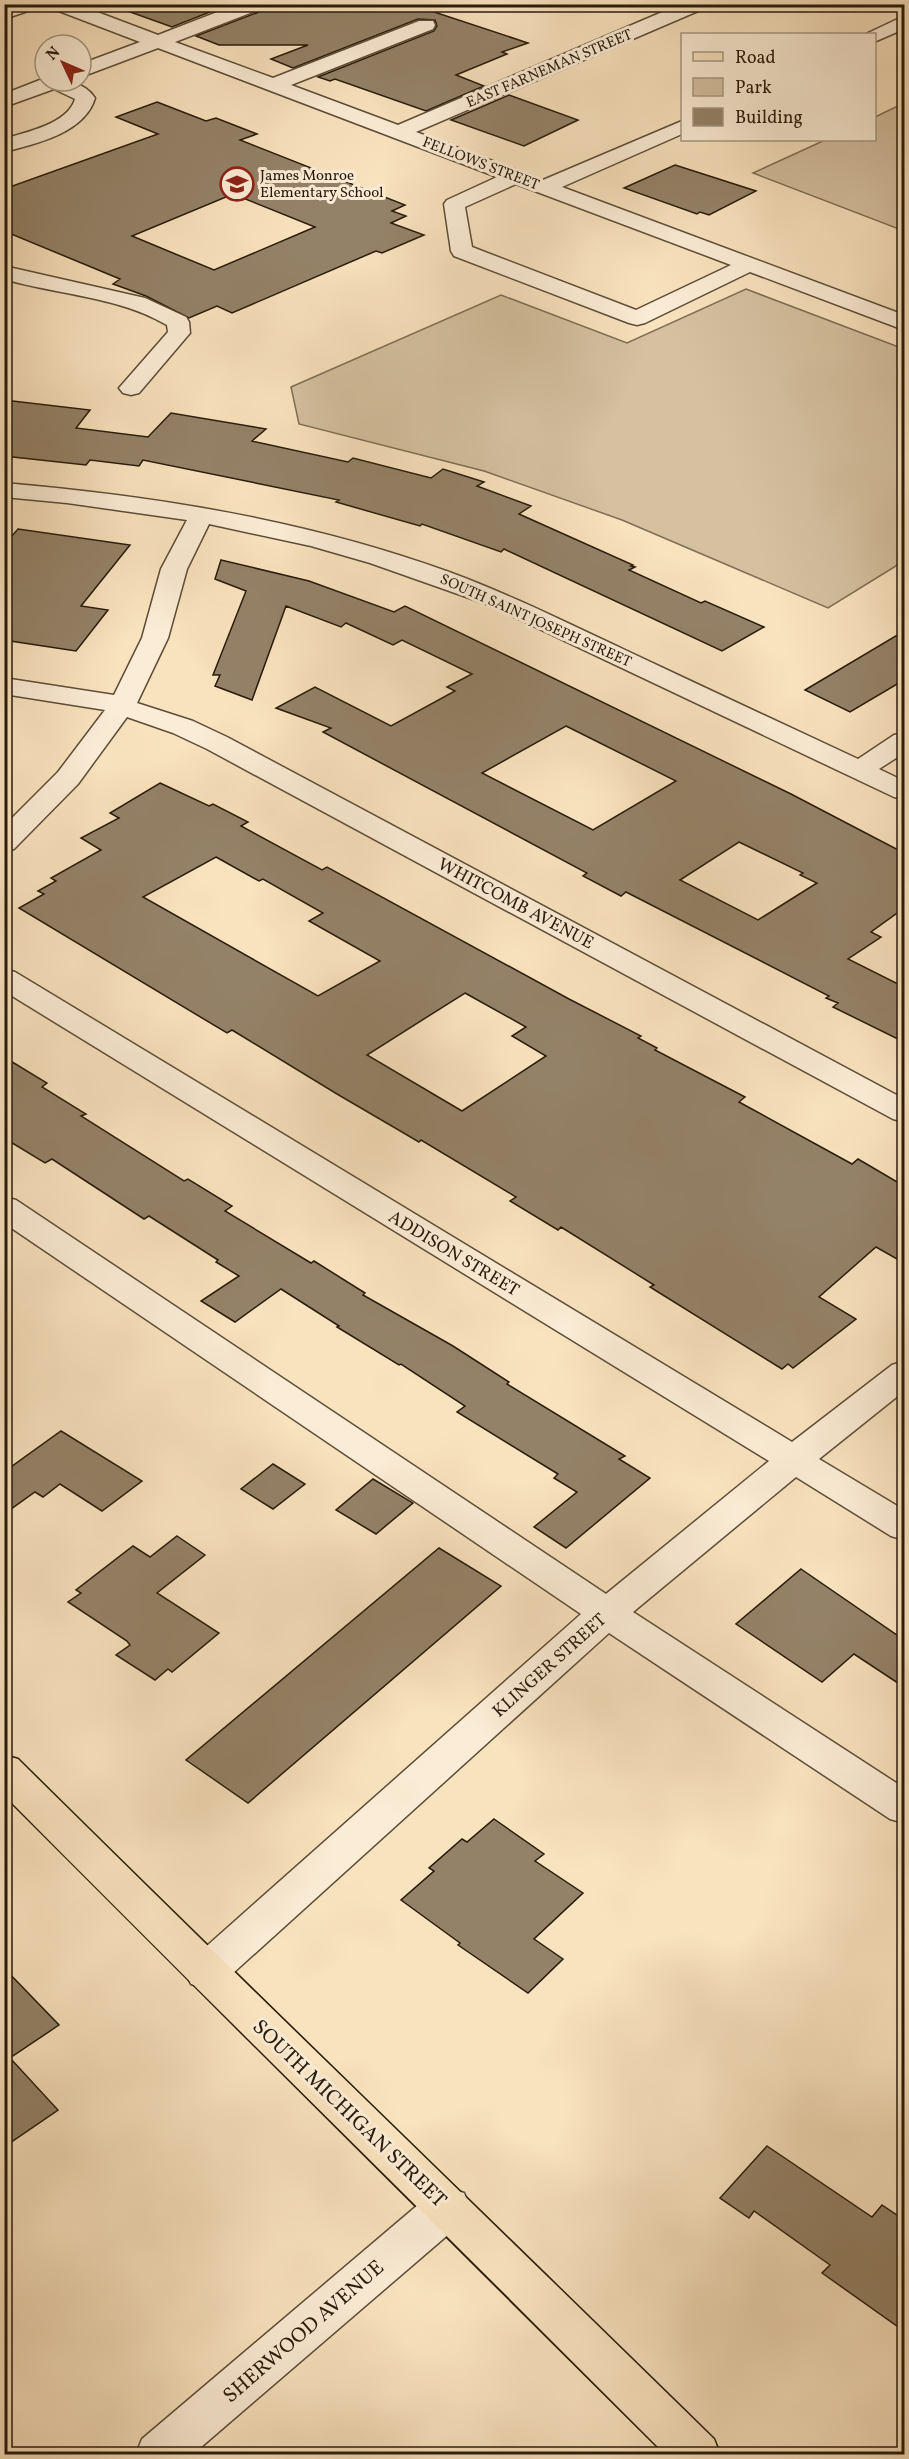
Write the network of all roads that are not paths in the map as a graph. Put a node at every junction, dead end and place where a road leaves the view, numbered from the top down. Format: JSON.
{"nodes":[{"id":1,"x":30,"y":4,"type":"edge"},
{"id":2,"x":58,"y":4,"type":"edge"},
{"id":3,"x":256,"y":4,"type":"edge"},
{"id":4,"x":698,"y":4,"type":"edge"},
{"id":5,"x":4,"y":14,"type":"edge"},
{"id":6,"x":904,"y":22,"type":"edge"},
{"id":7,"x":426,"y":26,"type":"dead end"},
{"id":8,"x":876,"y":35,"type":"edge"},
{"id":9,"x":157,"y":42,"type":"junction"},
{"id":10,"x":93,"y":66,"type":"edge"},
{"id":11,"x":274,"y":85,"type":"junction"},
{"id":12,"x":33,"y":90,"type":"edge"},
{"id":13,"x":78,"y":93,"type":"edge"},
{"id":14,"x":4,"y":101,"type":"edge"},
{"id":15,"x":681,"y":127,"type":"edge"},
{"id":16,"x":399,"y":132,"type":"junction"},
{"id":17,"x":4,"y":146,"type":"edge"},
{"id":18,"x":516,"y":176,"type":"junction"},
{"id":19,"x":544,"y":187,"type":"junction"},
{"id":20,"x":750,"y":264,"type":"junction"},
{"id":21,"x":4,"y":272,"type":"edge"},
{"id":22,"x":38,"y":281,"type":"junction"},
{"id":23,"x":4,"y":296,"type":"edge"},
{"id":24,"x":904,"y":323,"type":"edge"},
{"id":25,"x":131,"y":388,"type":"dead end"},
{"id":26,"x":4,"y":490,"type":"edge"},
{"id":27,"x":201,"y":516,"type":"junction"},
{"id":28,"x":4,"y":686,"type":"edge"},
{"id":29,"x":122,"y":706,"type":"junction"},
{"id":30,"x":904,"y":741,"type":"edge"},
{"id":31,"x":859,"y":770,"type":"junction"},
{"id":32,"x":904,"y":791,"type":"edge"},
{"id":33,"x":4,"y":843,"type":"edge"},
{"id":34,"x":4,"y":978,"type":"edge"},
{"id":35,"x":904,"y":1112,"type":"edge"},
{"id":36,"x":4,"y":1207,"type":"edge"},
{"id":37,"x":904,"y":1373,"type":"edge"},
{"id":38,"x":794,"y":1460,"type":"junction"},
{"id":39,"x":904,"y":1527,"type":"edge"},
{"id":40,"x":608,"y":1613,"type":"junction"},
{"id":41,"x":4,"y":1770,"type":"edge"},
{"id":42,"x":904,"y":1808,"type":"edge"},
{"id":43,"x":206,"y":1972,"type":"junction"},
{"id":44,"x":448,"y":2207,"type":"junction"},
{"id":45,"x":159,"y":2454,"type":"edge"},
{"id":46,"x":697,"y":2454,"type":"edge"}],
"edges":[{"from":1,"to":5,"type":"street"},
{"from":2,"to":9,"type":"street","name":"FELLOWS STREET"},
{"from":3,"to":9,"type":"street"},
{"from":4,"to":16,"type":"street","name":"EAST FARNEMAN STREET"},
{"from":6,"to":8,"type":"street"},
{"from":7,"to":11,"type":"street"},
{"from":9,"to":10,"type":"street"},
{"from":9,"to":11,"type":"street","name":"FELLOWS STREET"},
{"from":11,"to":16,"type":"street","name":"FELLOWS STREET"},
{"from":12,"to":14,"type":"street"},
{"from":13,"to":17,"type":"street"},
{"from":15,"to":19,"type":"street"},
{"from":16,"to":18,"type":"street","name":"FELLOWS STREET"},
{"from":18,"to":19,"type":"street","name":"FELLOWS STREET"},
{"from":18,"to":20,"type":"street"},
{"from":19,"to":20,"type":"street","name":"FELLOWS STREET"},
{"from":20,"to":24,"type":"street","name":"FELLOWS STREET"},
{"from":21,"to":22,"type":"street"},
{"from":22,"to":23,"type":"street"},
{"from":22,"to":25,"type":"street"},
{"from":26,"to":27,"type":"street","name":"SOUTH SAINT JOSEPH STREET"},
{"from":27,"to":29,"type":"street"},
{"from":27,"to":31,"type":"street","name":"SOUTH SAINT JOSEPH STREET"},
{"from":28,"to":29,"type":"street","name":"WHITCOMB AVENUE"},
{"from":29,"to":33,"type":"street"},
{"from":29,"to":35,"type":"street","name":"WHITCOMB AVENUE"},
{"from":30,"to":31,"type":"street"},
{"from":31,"to":32,"type":"street","name":"SOUTH SAINT JOSEPH STREET"},
{"from":34,"to":38,"type":"street","name":"ADDISON STREET"},
{"from":36,"to":40,"type":"street"},
{"from":37,"to":38,"type":"street","name":"KLINGER STREET"},
{"from":38,"to":39,"type":"street","name":"ADDISON STREET"},
{"from":38,"to":40,"type":"street","name":"KLINGER STREET"},
{"from":40,"to":42,"type":"street"},
{"from":40,"to":43,"type":"street","name":"KLINGER STREET"},
{"from":41,"to":43,"type":"main road","name":"SOUTH MICHIGAN STREET"},
{"from":43,"to":44,"type":"main road","name":"SOUTH MICHIGAN STREET"},
{"from":44,"to":45,"type":"street","name":"SHERWOOD AVENUE"},
{"from":44,"to":46,"type":"main road","name":"SOUTH MICHIGAN STREET"}]}
